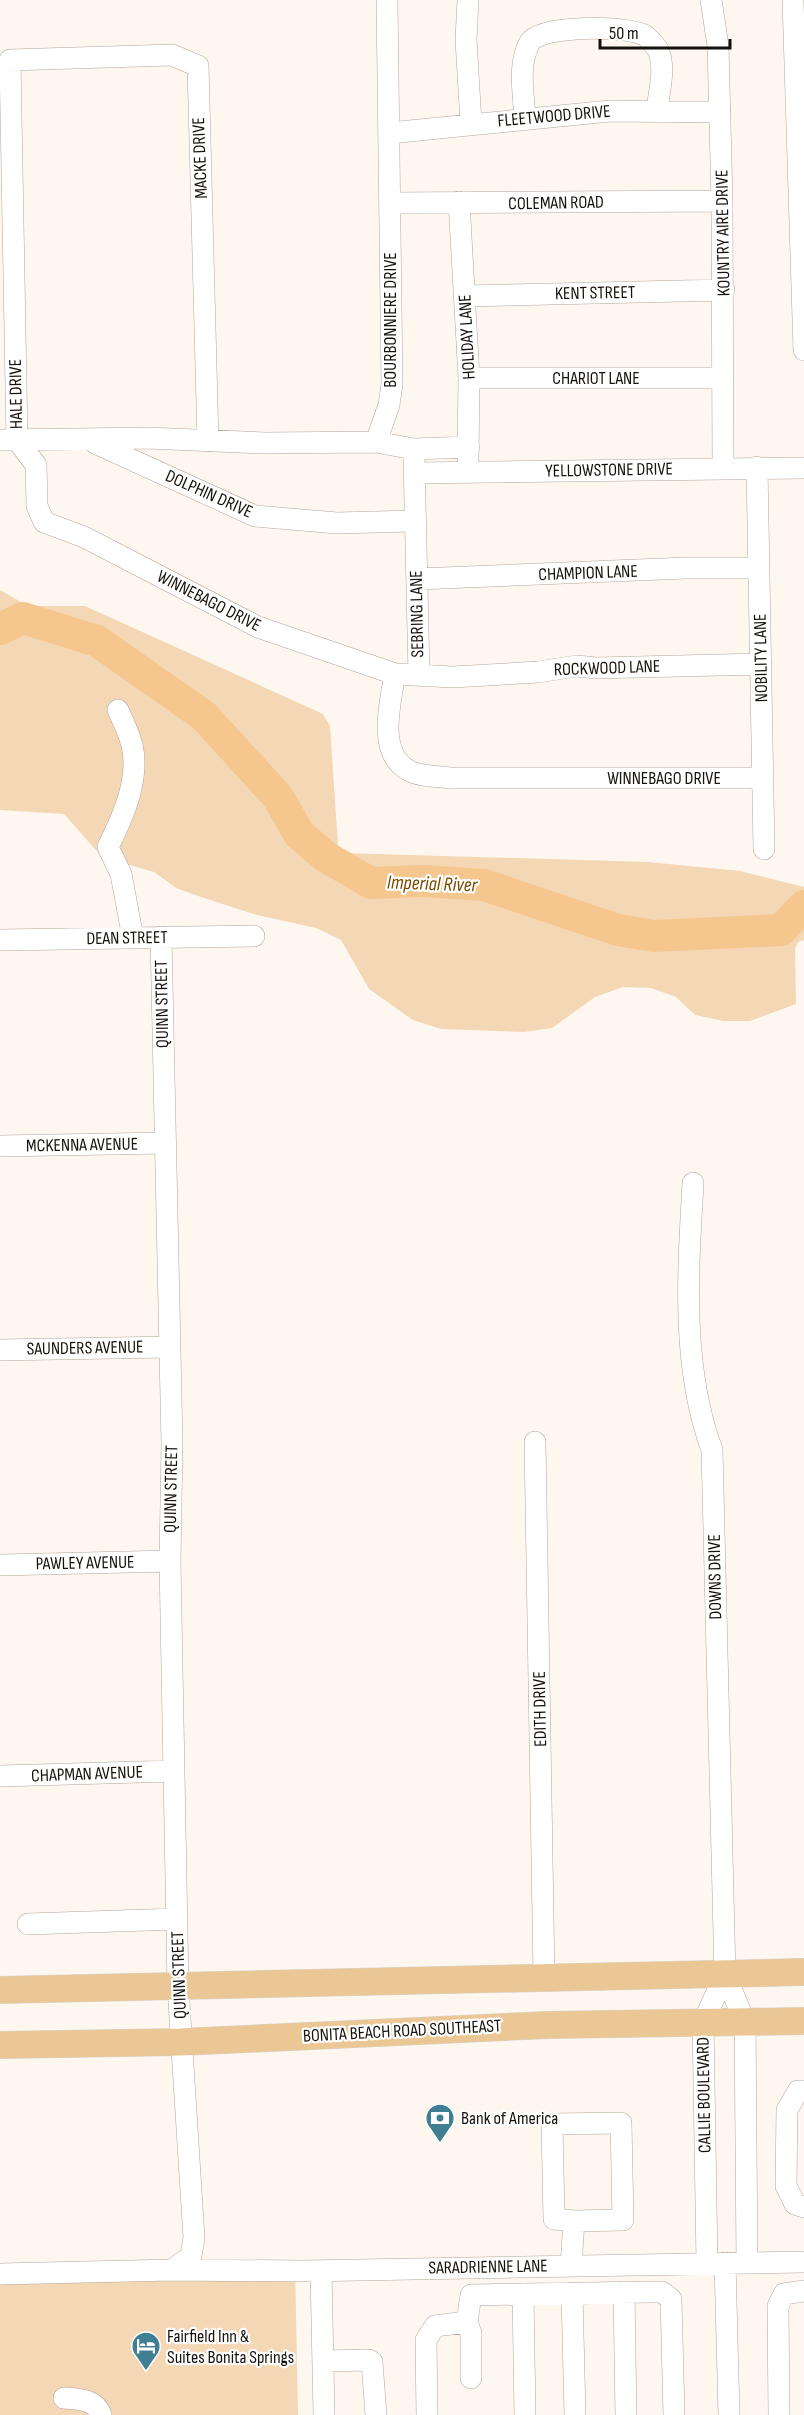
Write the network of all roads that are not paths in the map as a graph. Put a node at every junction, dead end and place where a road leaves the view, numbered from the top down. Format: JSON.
{"nodes":[{"id":1,"x":387,"y":0,"type":"edge"},
{"id":2,"x":468,"y":0,"type":"edge"},
{"id":3,"x":711,"y":0,"type":"edge"},
{"id":4,"x":793,"y":0,"type":"edge"},
{"id":5,"x":10,"y":60,"type":"joint"},
{"id":6,"x":657,"y":110,"type":"junction"},
{"id":7,"x":720,"y":112,"type":"junction"},
{"id":8,"x":525,"y":119,"type":"junction"},
{"id":9,"x":471,"y":123,"type":"junction"},
{"id":10,"x":389,"y":133,"type":"junction"},
{"id":11,"x":800,"y":140,"type":"edge"},
{"id":12,"x":722,"y":201,"type":"junction"},
{"id":13,"x":459,"y":202,"type":"junction"},
{"id":14,"x":390,"y":203,"type":"junction"},
{"id":15,"x":724,"y":290,"type":"junction"},
{"id":16,"x":465,"y":296,"type":"junction"},
{"id":17,"x":803,"y":312,"type":"edge"},
{"id":18,"x":804,"y":350,"type":"edge"},
{"id":19,"x":469,"y":378,"type":"junction"},
{"id":20,"x":723,"y":378,"type":"junction"},
{"id":21,"x":84,"y":439,"type":"junction"},
{"id":22,"x":8,"y":440,"type":"edge"},
{"id":23,"x":208,"y":441,"type":"junction"},
{"id":24,"x":376,"y":442,"type":"junction"},
{"id":25,"x":469,"y":447,"type":"junction"},
{"id":26,"x":414,"y":449,"type":"junction"},
{"id":27,"x":723,"y":467,"type":"junction"},
{"id":28,"x":757,"y":467,"type":"junction"},
{"id":29,"x":804,"y":468,"type":"edge"},
{"id":30,"x":467,"y":472,"type":"junction"},
{"id":31,"x":415,"y":473,"type":"junction"},
{"id":32,"x":414,"y":521,"type":"junction"},
{"id":33,"x":759,"y":568,"type":"junction"},
{"id":34,"x":417,"y":579,"type":"junction"},
{"id":35,"x":760,"y":664,"type":"junction"},
{"id":36,"x":394,"y":674,"type":"junction"},
{"id":37,"x":419,"y":674,"type":"junction"},
{"id":38,"x":118,"y":710,"type":"dead end"},
{"id":39,"x":420,"y":774,"type":"joint"},
{"id":40,"x":763,"y":778,"type":"junction"},
{"id":41,"x":764,"y":849,"type":"dead end"},
{"id":42,"x":254,"y":936,"type":"dead end"},
{"id":43,"x":161,"y":937,"type":"junction"},
{"id":44,"x":133,"y":938,"type":"junction"},
{"id":45,"x":0,"y":940,"type":"edge"},
{"id":46,"x":164,"y":1143,"type":"junction"},
{"id":47,"x":0,"y":1146,"type":"edge"},
{"id":48,"x":693,"y":1183,"type":"dead end"},
{"id":49,"x":170,"y":1347,"type":"junction"},
{"id":50,"x":0,"y":1350,"type":"edge"},
{"id":51,"x":535,"y":1442,"type":"dead end"},
{"id":52,"x":170,"y":1561,"type":"junction"},
{"id":53,"x":0,"y":1565,"type":"edge"},
{"id":54,"x":174,"y":1771,"type":"junction"},
{"id":55,"x":0,"y":1776,"type":"edge"},
{"id":56,"x":177,"y":1919,"type":"junction"},
{"id":57,"x":28,"y":1924,"type":"dead end"},
{"id":58,"x":804,"y":1972,"type":"edge"},
{"id":59,"x":725,"y":1974,"type":"junction"},
{"id":60,"x":544,"y":1977,"type":"junction"},
{"id":61,"x":178,"y":1986,"type":"junction"},
{"id":62,"x":0,"y":1990,"type":"edge"},
{"id":63,"x":804,"y":2021,"type":"edge"},
{"id":64,"x":703,"y":2023,"type":"junction"},
{"id":65,"x":745,"y":2023,"type":"junction"},
{"id":66,"x":182,"y":2042,"type":"junction"},
{"id":67,"x":0,"y":2045,"type":"edge"},
{"id":68,"x":804,"y":2091,"type":"edge"},
{"id":69,"x":804,"y":2207,"type":"edge"},
{"id":70,"x":574,"y":2221,"type":"junction"},
{"id":71,"x":747,"y":2262,"type":"junction"},
{"id":72,"x":804,"y":2262,"type":"edge"},
{"id":73,"x":716,"y":2263,"type":"junction"},
{"id":74,"x":571,"y":2265,"type":"junction"},
{"id":75,"x":177,"y":2266,"type":"junction"},
{"id":76,"x":471,"y":2268,"type":"junction"},
{"id":77,"x":321,"y":2271,"type":"junction"},
{"id":78,"x":0,"y":2274,"type":"edge"},
{"id":79,"x":804,"y":2291,"type":"edge"},
{"id":80,"x":624,"y":2292,"type":"junction"},
{"id":81,"x":572,"y":2293,"type":"junction"},
{"id":82,"x":523,"y":2294,"type":"junction"},
{"id":83,"x":471,"y":2295,"type":"junction"},
{"id":84,"x":467,"y":2322,"type":"junction"},
{"id":85,"x":323,"y":2361,"type":"junction"},
{"id":86,"x":471,"y":2378,"type":"dead end"},
{"id":87,"x":64,"y":2398,"type":"dead end"},
{"id":88,"x":101,"y":2415,"type":"edge"},
{"id":89,"x":324,"y":2415,"type":"edge"},
{"id":90,"x":376,"y":2415,"type":"edge"},
{"id":91,"x":426,"y":2415,"type":"edge"},
{"id":92,"x":525,"y":2415,"type":"edge"},
{"id":93,"x":575,"y":2415,"type":"edge"},
{"id":94,"x":626,"y":2415,"type":"edge"},
{"id":95,"x":674,"y":2415,"type":"edge"},
{"id":96,"x":729,"y":2415,"type":"edge"},
{"id":97,"x":779,"y":2415,"type":"edge"}],
"edges":[{"from":1,"to":10,"type":"street","name":"BOURBONNIERE DRIVE"},
{"from":2,"to":9,"type":"street"},
{"from":3,"to":7,"type":"street","name":"KOUNTRY AIRE DRIVE"},
{"from":4,"to":11,"type":"street"},
{"from":5,"to":22,"type":"street","name":"HALE DRIVE"},
{"from":5,"to":23,"type":"street","name":"MACKE DRIVE"},
{"from":6,"to":7,"type":"street","name":"FLEETWOOD DRIVE"},
{"from":6,"to":8,"type":"street","name":"FLEETWOOD DRIVE"},
{"from":6,"to":8,"type":"street"},
{"from":7,"to":12,"type":"street","name":"KOUNTRY AIRE DRIVE"},
{"from":8,"to":9,"type":"street","name":"FLEETWOOD DRIVE"},
{"from":9,"to":10,"type":"street","name":"FLEETWOOD DRIVE"},
{"from":10,"to":14,"type":"street","name":"BOURBONNIERE DRIVE"},
{"from":11,"to":17,"type":"street"},
{"from":12,"to":13,"type":"street","name":"COLEMAN ROAD"},
{"from":12,"to":15,"type":"street","name":"KOUNTRY AIRE DRIVE"},
{"from":13,"to":14,"type":"street","name":"COLEMAN ROAD"},
{"from":13,"to":16,"type":"street","name":"HOLIDAY LANE"},
{"from":14,"to":24,"type":"street","name":"BOURBONNIERE DRIVE"},
{"from":15,"to":16,"type":"street","name":"KENT STREET"},
{"from":15,"to":20,"type":"street","name":"KOUNTRY AIRE DRIVE"},
{"from":16,"to":19,"type":"street","name":"HOLIDAY LANE"},
{"from":17,"to":18,"type":"street"},
{"from":19,"to":20,"type":"street","name":"CHARIOT LANE"},
{"from":19,"to":25,"type":"street","name":"HOLIDAY LANE"},
{"from":20,"to":27,"type":"street","name":"KOUNTRY AIRE DRIVE"},
{"from":21,"to":22,"type":"street"},
{"from":21,"to":23,"type":"street"},
{"from":21,"to":32,"type":"street","name":"DOLPHIN DRIVE"},
{"from":22,"to":36,"type":"street","name":"WINNEBAGO DRIVE"},
{"from":23,"to":24,"type":"street"},
{"from":24,"to":26,"type":"street"},
{"from":25,"to":26,"type":"street"},
{"from":25,"to":30,"type":"street","name":"HOLIDAY LANE"},
{"from":26,"to":31,"type":"street","name":"SEBRING LANE"},
{"from":27,"to":28,"type":"street","name":"YELLOWSTONE DRIVE"},
{"from":27,"to":30,"type":"street","name":"YELLOWSTONE DRIVE"},
{"from":28,"to":29,"type":"street","name":"YELLOWSTONE DRIVE"},
{"from":28,"to":33,"type":"street","name":"NOBILITY LANE"},
{"from":30,"to":31,"type":"street","name":"YELLOWSTONE DRIVE"},
{"from":31,"to":32,"type":"street","name":"SEBRING LANE"},
{"from":32,"to":34,"type":"street","name":"SEBRING LANE"},
{"from":33,"to":34,"type":"street","name":"CHAMPION LANE"},
{"from":33,"to":35,"type":"street","name":"NOBILITY LANE"},
{"from":34,"to":37,"type":"street","name":"SEBRING LANE"},
{"from":35,"to":37,"type":"street","name":"ROCKWOOD LANE"},
{"from":35,"to":40,"type":"street","name":"NOBILITY LANE"},
{"from":36,"to":37,"type":"street","name":"SEBRING LANE"},
{"from":36,"to":39,"type":"street","name":"SEBRING LANE"},
{"from":38,"to":44,"type":"street"},
{"from":39,"to":40,"type":"street","name":"WINNEBAGO DRIVE"},
{"from":40,"to":41,"type":"street","name":"NOBILITY LANE"},
{"from":42,"to":43,"type":"street","name":"DEAN STREET"},
{"from":43,"to":44,"type":"street","name":"DEAN STREET"},
{"from":43,"to":46,"type":"street","name":"QUINN STREET"},
{"from":44,"to":45,"type":"street","name":"DEAN STREET"},
{"from":46,"to":47,"type":"street","name":"MCKENNA AVENUE"},
{"from":46,"to":49,"type":"street","name":"QUINN STREET"},
{"from":48,"to":59,"type":"street","name":"DOWNS DRIVE"},
{"from":49,"to":50,"type":"street","name":"SAUNDERS AVENUE"},
{"from":49,"to":52,"type":"street","name":"QUINN STREET"},
{"from":51,"to":60,"type":"street","name":"EDITH DRIVE"},
{"from":52,"to":53,"type":"street","name":"PAWLEY AVENUE"},
{"from":52,"to":54,"type":"street","name":"QUINN STREET"},
{"from":54,"to":55,"type":"street","name":"CHAPMAN AVENUE"},
{"from":54,"to":56,"type":"street","name":"QUINN STREET"},
{"from":56,"to":57,"type":"street"},
{"from":56,"to":61,"type":"street","name":"QUINN STREET"},
{"from":58,"to":59,"type":"main road"},
{"from":59,"to":60,"type":"main road"},
{"from":59,"to":64,"type":"street","name":"CALLIE BOULEVARD"},
{"from":59,"to":65,"type":"street"},
{"from":60,"to":61,"type":"main road"},
{"from":61,"to":62,"type":"main road"},
{"from":61,"to":66,"type":"street","name":"QUINN STREET"},
{"from":63,"to":65,"type":"main road","name":"BONITA BEACH ROAD SOUTHEAST"},
{"from":64,"to":65,"type":"main road","name":"BONITA BEACH ROAD SOUTHEAST"},
{"from":64,"to":66,"type":"main road","name":"BONITA BEACH ROAD SOUTHEAST"},
{"from":64,"to":73,"type":"street","name":"CALLIE BOULEVARD"},
{"from":65,"to":71,"type":"street"},
{"from":66,"to":67,"type":"main road","name":"BONITA BEACH ROAD SOUTHEAST"},
{"from":66,"to":75,"type":"street","name":"QUINN STREET"},
{"from":68,"to":69,"type":"street"},
{"from":70,"to":70,"type":"street"},
{"from":70,"to":74,"type":"street"},
{"from":71,"to":72,"type":"street","name":"SARADRIENNE LANE"},
{"from":71,"to":73,"type":"street","name":"SARADRIENNE LANE"},
{"from":73,"to":74,"type":"street","name":"SARADRIENNE LANE"},
{"from":73,"to":96,"type":"street","name":"CALLIE BOULEVARD"},
{"from":74,"to":76,"type":"street","name":"SARADRIENNE LANE"},
{"from":75,"to":77,"type":"street","name":"SARADRIENNE LANE"},
{"from":75,"to":78,"type":"street","name":"SARADRIENNE LANE"},
{"from":76,"to":77,"type":"street","name":"SARADRIENNE LANE"},
{"from":76,"to":83,"type":"street"},
{"from":77,"to":85,"type":"street"},
{"from":79,"to":97,"type":"street"},
{"from":80,"to":81,"type":"street"},
{"from":80,"to":94,"type":"street"},
{"from":80,"to":95,"type":"street"},
{"from":81,"to":82,"type":"street"},
{"from":81,"to":93,"type":"street"},
{"from":82,"to":83,"type":"street"},
{"from":82,"to":92,"type":"street"},
{"from":83,"to":84,"type":"street"},
{"from":84,"to":86,"type":"street"},
{"from":84,"to":91,"type":"street"},
{"from":85,"to":89,"type":"street"},
{"from":85,"to":90,"type":"street"},
{"from":87,"to":88,"type":"street"}]}
